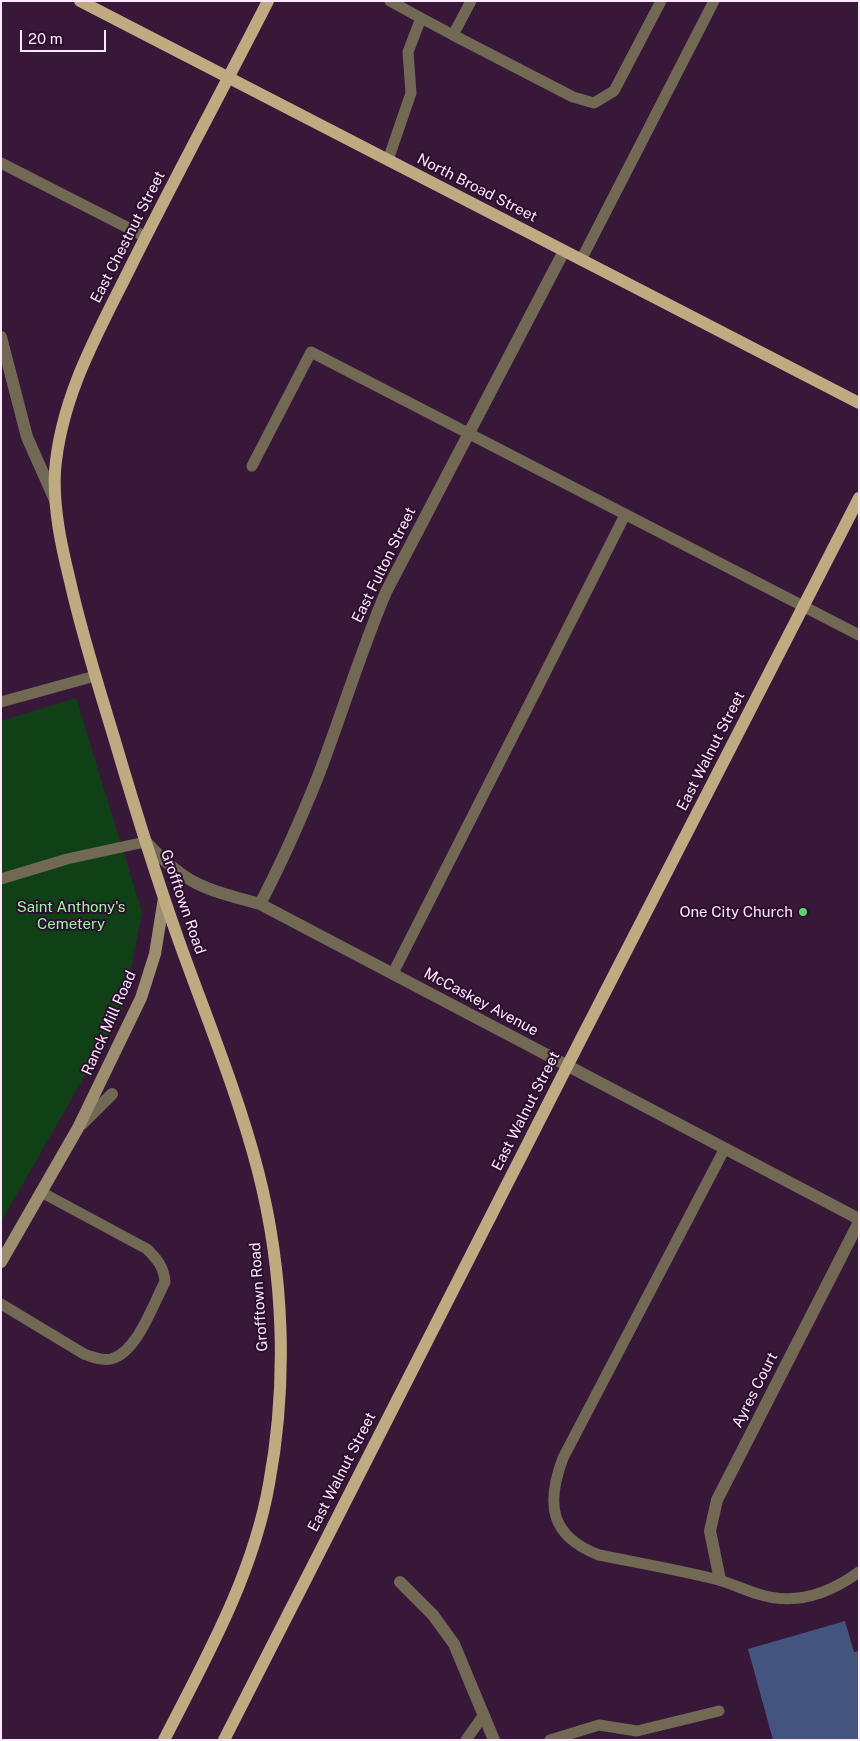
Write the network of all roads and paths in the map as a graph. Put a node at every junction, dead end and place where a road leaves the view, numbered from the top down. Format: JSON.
{"nodes":[{"id":1,"x":80,"y":1,"type":"edge"},
{"id":2,"x":268,"y":1,"type":"edge"},
{"id":3,"x":390,"y":1,"type":"edge"},
{"id":4,"x":471,"y":1,"type":"edge"},
{"id":5,"x":661,"y":1,"type":"edge"},
{"id":6,"x":714,"y":1,"type":"edge"},
{"id":7,"x":421,"y":18,"type":"junction"},
{"id":8,"x":453,"y":34,"type":"junction"},
{"id":9,"x":229,"y":78,"type":"junction"},
{"id":10,"x":388,"y":160,"type":"junction"},
{"id":11,"x":1,"y":163,"type":"edge"},
{"id":12,"x":146,"y":237,"type":"junction"},
{"id":13,"x":564,"y":251,"type":"junction"},
{"id":14,"x":581,"y":260,"type":"junction"},
{"id":15,"x":1,"y":337,"type":"edge"},
{"id":16,"x":859,"y":403,"type":"edge"},
{"id":17,"x":468,"y":434,"type":"junction"},
{"id":18,"x":252,"y":466,"type":"dead end"},
{"id":19,"x":859,"y":498,"type":"edge"},
{"id":20,"x":55,"y":500,"type":"junction"},
{"id":21,"x":625,"y":515,"type":"junction"},
{"id":22,"x":803,"y":606,"type":"junction"},
{"id":23,"x":859,"y":635,"type":"edge"},
{"id":24,"x":95,"y":676,"type":"junction"},
{"id":25,"x":1,"y":702,"type":"edge"},
{"id":26,"x":145,"y":842,"type":"junction"},
{"id":27,"x":1,"y":879,"type":"edge"},
{"id":28,"x":164,"y":898,"type":"junction"},
{"id":29,"x":260,"y":904,"type":"junction"},
{"id":30,"x":393,"y":973,"type":"junction"},
{"id":31,"x":567,"y":1066,"type":"junction"},
{"id":32,"x":112,"y":1094,"type":"dead end"},
{"id":33,"x":78,"y":1128,"type":"junction"},
{"id":34,"x":724,"y":1150,"type":"junction"},
{"id":35,"x":41,"y":1192,"type":"junction"},
{"id":36,"x":859,"y":1221,"type":"edge"},
{"id":37,"x":1,"y":1262,"type":"edge"},
{"id":38,"x":1,"y":1304,"type":"edge"},
{"id":39,"x":859,"y":1572,"type":"edge"},
{"id":40,"x":720,"y":1580,"type":"junction"},
{"id":41,"x":400,"y":1582,"type":"dead end"},
{"id":42,"x":720,"y":1711,"type":"dead end"},
{"id":43,"x":483,"y":1716,"type":"junction"},
{"id":44,"x":582,"y":1735,"type":"edge"},
{"id":45,"x":164,"y":1740,"type":"edge"},
{"id":46,"x":224,"y":1740,"type":"edge"},
{"id":47,"x":466,"y":1740,"type":"edge"},
{"id":48,"x":494,"y":1740,"type":"edge"},
{"id":49,"x":550,"y":1740,"type":"edge"}],
"edges":[{"from":1,"to":9,"type":"main road","name":"North Broad Street"},
{"from":2,"to":9,"type":"main road","name":"East Chestnut Street"},
{"from":3,"to":7,"type":"lane"},
{"from":4,"to":8,"type":"lane"},
{"from":5,"to":8,"type":"lane"},
{"from":6,"to":14,"type":"lane"},
{"from":7,"to":8,"type":"lane"},
{"from":7,"to":10,"type":"lane"},
{"from":9,"to":10,"type":"main road","name":"North Broad Street"},
{"from":9,"to":12,"type":"main road","name":"East Chestnut Street"},
{"from":10,"to":13,"type":"main road","name":"North Broad Street"},
{"from":11,"to":12,"type":"lane"},
{"from":12,"to":20,"type":"main road","name":"East Chestnut Street"},
{"from":13,"to":14,"type":"main road","name":"North Broad Street"},
{"from":13,"to":17,"type":"street","name":"East Fulton Street"},
{"from":14,"to":16,"type":"main road","name":"North Broad Street"},
{"from":15,"to":20,"type":"street","name":"Grofftown Road"},
{"from":17,"to":18,"type":"lane"},
{"from":17,"to":21,"type":"lane"},
{"from":17,"to":29,"type":"street","name":"East Fulton Street"},
{"from":19,"to":22,"type":"main road","name":"East Walnut Street"},
{"from":20,"to":24,"type":"main road","name":"Grofftown Road"},
{"from":21,"to":22,"type":"lane"},
{"from":21,"to":30,"type":"lane"},
{"from":22,"to":23,"type":"lane"},
{"from":22,"to":31,"type":"main road","name":"East Walnut Street"},
{"from":24,"to":25,"type":"lane"},
{"from":24,"to":26,"type":"main road","name":"Grofftown Road"},
{"from":26,"to":27,"type":"lane"},
{"from":26,"to":28,"type":"main road","name":"Grofftown Road"},
{"from":26,"to":29,"type":"street","name":"McCaskey Avenue"},
{"from":28,"to":33,"type":"street","name":"Ranck Mill Road"},
{"from":28,"to":45,"type":"main road","name":"Grofftown Road"},
{"from":29,"to":30,"type":"street","name":"McCaskey Avenue"},
{"from":30,"to":31,"type":"street","name":"McCaskey Avenue"},
{"from":31,"to":34,"type":"street","name":"McCaskey Avenue"},
{"from":31,"to":46,"type":"main road","name":"East Walnut Street"},
{"from":32,"to":33,"type":"street","name":"Ranck Mill Road"},
{"from":33,"to":35,"type":"street","name":"Ranck Mill Road"},
{"from":34,"to":36,"type":"street","name":"McCaskey Avenue"},
{"from":34,"to":40,"type":"lane"},
{"from":35,"to":37,"type":"street","name":"Ranck Mill Road"},
{"from":35,"to":38,"type":"lane"},
{"from":36,"to":40,"type":"street","name":"Ayres Court"},
{"from":39,"to":40,"type":"lane"},
{"from":41,"to":43,"type":"street"},
{"from":42,"to":44,"type":"lane"},
{"from":43,"to":47,"type":"lane"},
{"from":43,"to":48,"type":"street"},
{"from":44,"to":49,"type":"lane"}]}
